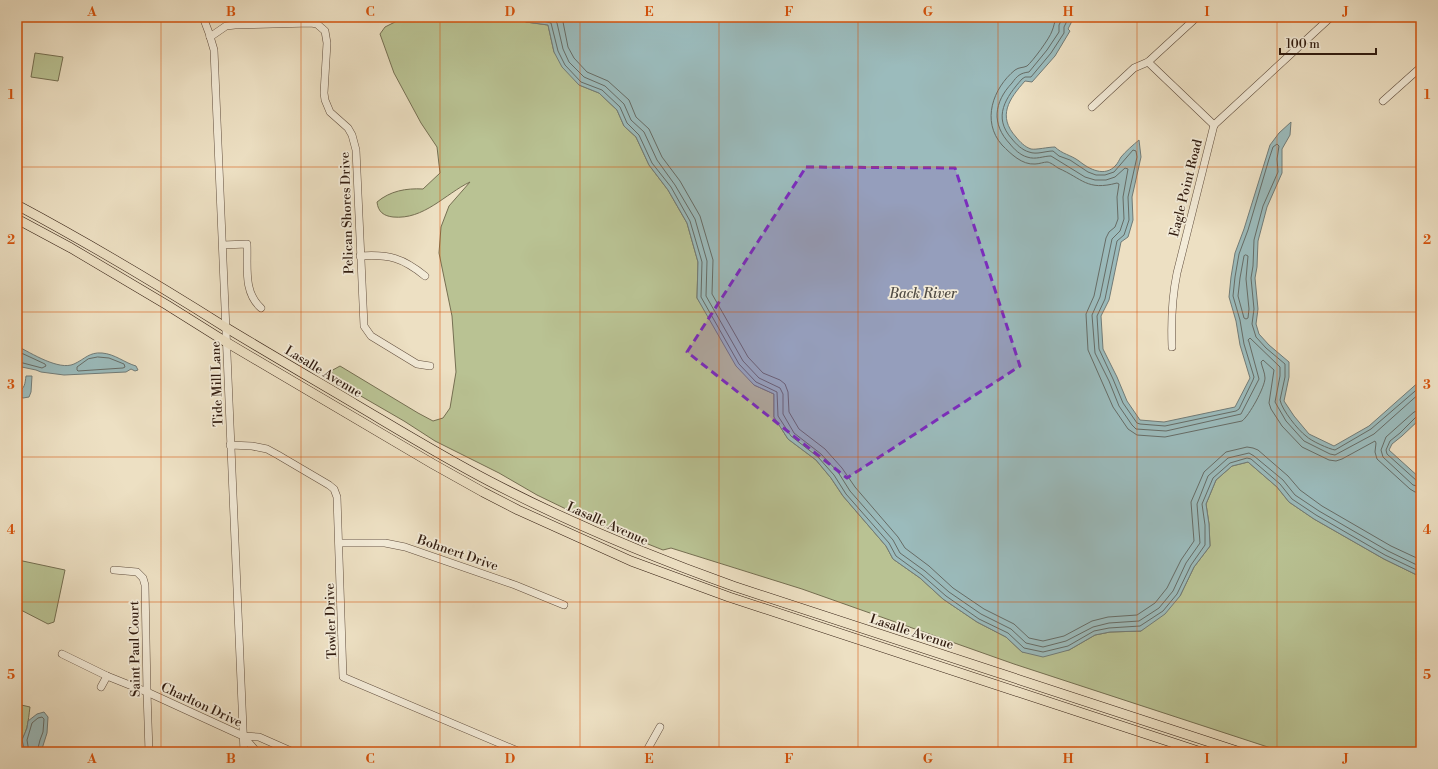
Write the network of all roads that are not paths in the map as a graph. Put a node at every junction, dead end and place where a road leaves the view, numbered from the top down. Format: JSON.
{"nodes":[{"id":1,"x":203,"y":17,"type":"edge"},
{"id":2,"x":1197,"y":17,"type":"edge"},
{"id":3,"x":1330,"y":17,"type":"edge"},
{"id":4,"x":210,"y":37,"type":"junction"},
{"id":5,"x":1148,"y":62,"type":"junction"},
{"id":6,"x":1421,"y":67,"type":"edge"},
{"id":7,"x":1383,"y":101,"type":"dead end"},
{"id":8,"x":1092,"y":107,"type":"dead end"},
{"id":9,"x":1214,"y":125,"type":"junction"},
{"id":10,"x":17,"y":205,"type":"edge"},
{"id":11,"x":17,"y":219,"type":"edge"},
{"id":12,"x":223,"y":245,"type":"junction"},
{"id":13,"x":360,"y":256,"type":"junction"},
{"id":14,"x":425,"y":276,"type":"dead end"},
{"id":15,"x":261,"y":308,"type":"dead end"},
{"id":16,"x":226,"y":328,"type":"junction"},
{"id":17,"x":226,"y":342,"type":"junction"},
{"id":18,"x":1172,"y":347,"type":"dead end"},
{"id":19,"x":430,"y":366,"type":"dead end"},
{"id":20,"x":230,"y":445,"type":"junction"},
{"id":21,"x":339,"y":543,"type":"junction"},
{"id":22,"x":114,"y":570,"type":"dead end"},
{"id":23,"x":564,"y":605,"type":"dead end"},
{"id":24,"x":62,"y":654,"type":"dead end"},
{"id":25,"x":107,"y":676,"type":"junction"},
{"id":26,"x":101,"y":687,"type":"dead end"},
{"id":27,"x":147,"y":692,"type":"junction"},
{"id":28,"x":660,"y":727,"type":"dead end"},
{"id":29,"x":243,"y":736,"type":"junction"},
{"id":30,"x":646,"y":751,"type":"edge"},
{"id":31,"x":149,"y":752,"type":"edge"},
{"id":32,"x":244,"y":752,"type":"edge"},
{"id":33,"x":257,"y":752,"type":"edge"},
{"id":34,"x":293,"y":752,"type":"edge"},
{"id":35,"x":520,"y":752,"type":"edge"},
{"id":36,"x":654,"y":752,"type":"edge"},
{"id":37,"x":1201,"y":752,"type":"edge"},
{"id":38,"x":1240,"y":752,"type":"edge"}],
"edges":[{"from":1,"to":4,"type":"street","name":"Tide Mill Lane"},
{"from":2,"to":5,"type":"street"},
{"from":3,"to":9,"type":"street"},
{"from":4,"to":12,"type":"street","name":"Tide Mill Lane"},
{"from":4,"to":13,"type":"street","name":"Pelican Shores Drive"},
{"from":5,"to":8,"type":"street"},
{"from":5,"to":9,"type":"street","name":"Eagle Point Road"},
{"from":6,"to":7,"type":"street"},
{"from":9,"to":18,"type":"street","name":"Eagle Point Road"},
{"from":10,"to":16,"type":"main road","name":"Lasalle Avenue"},
{"from":11,"to":17,"type":"main road","name":"Lasalle Avenue"},
{"from":12,"to":15,"type":"street"},
{"from":12,"to":16,"type":"street","name":"Tide Mill Lane"},
{"from":13,"to":14,"type":"street"},
{"from":13,"to":19,"type":"street","name":"Pelican Shores Drive"},
{"from":16,"to":17,"type":"street","name":"Tide Mill Lane"},
{"from":16,"to":38,"type":"main road","name":"Lasalle Avenue"},
{"from":17,"to":20,"type":"street","name":"Tide Mill Lane"},
{"from":17,"to":37,"type":"main road","name":"Lasalle Avenue"},
{"from":20,"to":21,"type":"street","name":"Towler Drive"},
{"from":20,"to":29,"type":"street","name":"Tide Mill Lane"},
{"from":21,"to":23,"type":"street","name":"Bohnert Drive"},
{"from":21,"to":35,"type":"street","name":"Towler Drive"},
{"from":22,"to":27,"type":"street","name":"Saint Paul Court"},
{"from":24,"to":25,"type":"street","name":"Charlton Drive"},
{"from":25,"to":26,"type":"street"},
{"from":25,"to":27,"type":"street","name":"Charlton Drive"},
{"from":27,"to":29,"type":"street","name":"Charlton Drive"},
{"from":27,"to":31,"type":"street","name":"Saint Paul Court"},
{"from":28,"to":30,"type":"street"},
{"from":29,"to":32,"type":"street","name":"Tide Mill Lane"},
{"from":29,"to":33,"type":"street","name":"Charlton Drive"},
{"from":29,"to":34,"type":"street","name":"Charlton Drive"},
{"from":30,"to":36,"type":"street"}]}
